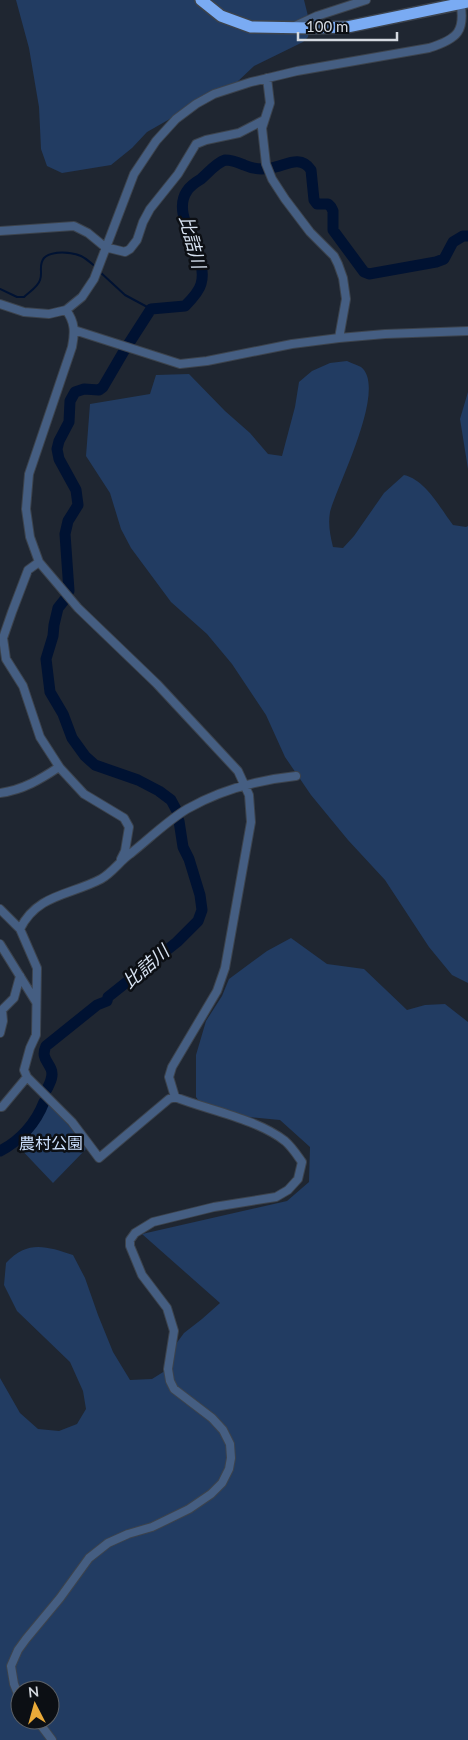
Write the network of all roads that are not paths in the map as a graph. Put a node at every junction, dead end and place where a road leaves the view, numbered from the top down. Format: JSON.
{"nodes":[{"id":1,"x":201,"y":0,"type":"edge"},
{"id":2,"x":366,"y":0,"type":"edge"},
{"id":3,"x":463,"y":1,"type":"edge"},
{"id":4,"x":291,"y":28,"type":"junction"},
{"id":5,"x":267,"y":78,"type":"junction"},
{"id":6,"x":264,"y":120,"type":"junction"},
{"id":7,"x":0,"y":231,"type":"edge"},
{"id":8,"x":105,"y":247,"type":"junction"},
{"id":9,"x":0,"y":304,"type":"edge"},
{"id":10,"x":66,"y":310,"type":"junction"},
{"id":11,"x":74,"y":330,"type":"junction"},
{"id":12,"x":468,"y":331,"type":"edge"},
{"id":13,"x":339,"y":338,"type":"junction"},
{"id":14,"x":39,"y":562,"type":"junction"},
{"id":15,"x":59,"y":767,"type":"junction"},
{"id":16,"x":296,"y":776,"type":"dead end"},
{"id":17,"x":245,"y":785,"type":"junction"},
{"id":18,"x":0,"y":793,"type":"edge"},
{"id":19,"x":118,"y":864,"type":"junction"},
{"id":20,"x":0,"y":909,"type":"edge"},
{"id":21,"x":20,"y":929,"type":"junction"},
{"id":22,"x":0,"y":944,"type":"edge"},
{"id":23,"x":20,"y":976,"type":"junction"},
{"id":24,"x":36,"y":1002,"type":"junction"},
{"id":25,"x":0,"y":1033,"type":"edge"},
{"id":26,"x":28,"y":1077,"type":"junction"},
{"id":27,"x":175,"y":1097,"type":"junction"},
{"id":28,"x":0,"y":1107,"type":"edge"},
{"id":29,"x":13,"y":1680,"type":"edge"}],
"edges":[{"from":1,"to":4,"type":"highway"},
{"from":2,"to":4,"type":"street"},
{"from":3,"to":4,"type":"highway"},
{"from":3,"to":5,"type":"street"},
{"from":5,"to":6,"type":"street"},
{"from":5,"to":8,"type":"street"},
{"from":6,"to":8,"type":"street"},
{"from":6,"to":13,"type":"street"},
{"from":7,"to":8,"type":"street"},
{"from":8,"to":10,"type":"street"},
{"from":9,"to":10,"type":"street"},
{"from":10,"to":11,"type":"street"},
{"from":11,"to":13,"type":"street"},
{"from":11,"to":14,"type":"street"},
{"from":12,"to":13,"type":"street"},
{"from":14,"to":15,"type":"street"},
{"from":14,"to":17,"type":"street"},
{"from":15,"to":18,"type":"street"},
{"from":15,"to":19,"type":"street"},
{"from":16,"to":17,"type":"street"},
{"from":17,"to":19,"type":"street"},
{"from":17,"to":27,"type":"street"},
{"from":19,"to":21,"type":"street"},
{"from":20,"to":21,"type":"street"},
{"from":21,"to":24,"type":"street"},
{"from":22,"to":23,"type":"street"},
{"from":23,"to":24,"type":"street"},
{"from":23,"to":25,"type":"street"},
{"from":24,"to":26,"type":"street"},
{"from":26,"to":27,"type":"street"},
{"from":26,"to":28,"type":"street"},
{"from":27,"to":29,"type":"street"}]}
